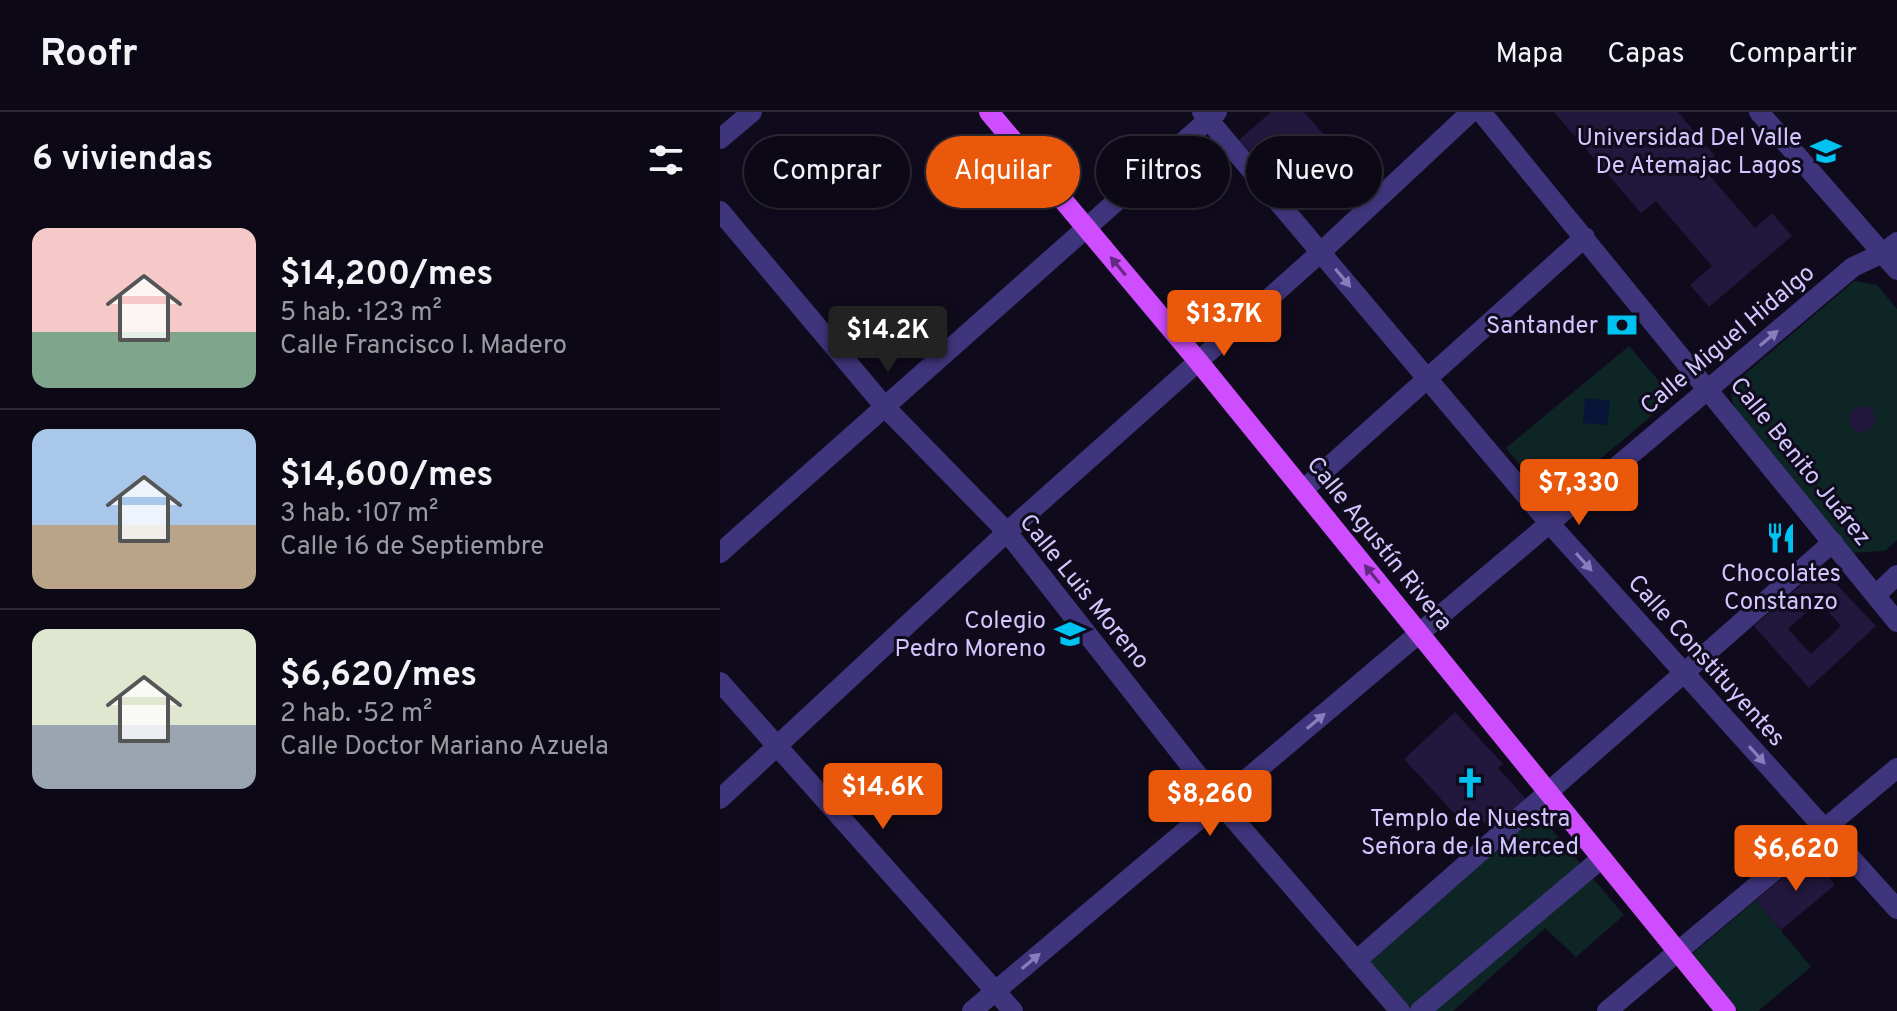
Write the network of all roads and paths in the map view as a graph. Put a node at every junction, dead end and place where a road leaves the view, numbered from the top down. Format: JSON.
{"nodes":[{"id":1,"x":752,"y":112,"type":"edge"},
{"id":2,"x":989,"y":112,"type":"edge"},
{"id":3,"x":1481,"y":112,"type":"edge"},
{"id":4,"x":1759,"y":112,"type":"edge"},
{"id":5,"x":1209,"y":115,"type":"edge"},
{"id":6,"x":1458,"y":116,"type":"edge"},
{"id":7,"x":720,"y":139,"type":"edge"},
{"id":8,"x":720,"y":211,"type":"edge"},
{"id":9,"x":1086,"y":228,"type":"junction"},
{"id":10,"x":1585,"y":237,"type":"junction"},
{"id":11,"x":1890,"y":248,"type":"edge"},
{"id":12,"x":1321,"y":252,"type":"junction"},
{"id":13,"x":1897,"y":270,"type":"edge"},
{"id":14,"x":1198,"y":361,"type":"junction"},
{"id":15,"x":1428,"y":378,"type":"junction"},
{"id":16,"x":1710,"y":388,"type":"junction"},
{"id":17,"x":885,"y":407,"type":"junction"},
{"id":18,"x":1303,"y":490,"type":"junction"},
{"id":19,"x":1550,"y":524,"type":"junction"},
{"id":20,"x":1007,"y":532,"type":"junction"},
{"id":21,"x":1833,"y":542,"type":"junction"},
{"id":22,"x":720,"y":553,"type":"edge"},
{"id":23,"x":1897,"y":575,"type":"edge"},
{"id":24,"x":1876,"y":595,"type":"junction"},
{"id":25,"x":1897,"y":622,"type":"edge"},
{"id":26,"x":1422,"y":634,"type":"junction"},
{"id":27,"x":1684,"y":673,"type":"junction"},
{"id":28,"x":720,"y":682,"type":"edge"},
{"id":29,"x":779,"y":745,"type":"junction"},
{"id":30,"x":1897,"y":768,"type":"edge"},
{"id":31,"x":1549,"y":791,"type":"junction"},
{"id":32,"x":720,"y":799,"type":"edge"},
{"id":33,"x":1219,"y":802,"type":"junction"},
{"id":34,"x":1823,"y":829,"type":"junction"},
{"id":35,"x":1602,"y":858,"type":"junction"},
{"id":36,"x":1897,"y":909,"type":"edge"},
{"id":37,"x":1677,"y":950,"type":"junction"},
{"id":38,"x":1356,"y":961,"type":"junction"},
{"id":39,"x":995,"y":992,"type":"junction"},
{"id":40,"x":972,"y":1011,"type":"edge"},
{"id":41,"x":1013,"y":1011,"type":"edge"},
{"id":42,"x":1400,"y":1011,"type":"edge"},
{"id":43,"x":1420,"y":1011,"type":"edge"},
{"id":44,"x":1607,"y":1011,"type":"edge"},
{"id":45,"x":1726,"y":1011,"type":"edge"}],
"edges":[{"from":1,"to":7,"type":"street"},
{"from":2,"to":9,"type":"main road","name":"Calle Agustín Rivera"},
{"from":3,"to":10,"type":"street","name":"Calle Benito Juárez"},
{"from":4,"to":11,"type":"street"},
{"from":5,"to":9,"type":"street"},
{"from":5,"to":12,"type":"street","name":"Calle Constituyentes"},
{"from":6,"to":12,"type":"street"},
{"from":8,"to":17,"type":"street","name":"Calle Luis Moreno"},
{"from":14,"to":9,"type":"main road","name":"Calle Agustín Rivera","one_way":true},
{"from":9,"to":17,"type":"street"},
{"from":10,"to":15,"type":"street"},
{"from":10,"to":16,"type":"street","name":"Calle Benito Juárez"},
{"from":11,"to":13,"type":"street"},
{"from":16,"to":11,"type":"street","name":"Calle Miguel Hidalgo","one_way":true},
{"from":12,"to":14,"type":"street"},
{"from":12,"to":15,"type":"street","name":"Calle Constituyentes","one_way":true},
{"from":14,"to":18,"type":"main road","name":"Calle Agustín Rivera"},
{"from":14,"to":20,"type":"street"},
{"from":15,"to":18,"type":"street"},
{"from":15,"to":19,"type":"street","name":"Calle Constituyentes"},
{"from":16,"to":19,"type":"street","name":"Calle Miguel Hidalgo"},
{"from":16,"to":21,"type":"street","name":"Calle Benito Juárez"},
{"from":17,"to":20,"type":"street","name":"Calle Luis Moreno"},
{"from":17,"to":22,"type":"street"},
{"from":26,"to":18,"type":"main road","name":"Calle Agustín Rivera","one_way":true},
{"from":19,"to":26,"type":"street","name":"Calle Miguel Hidalgo"},
{"from":19,"to":27,"type":"street","name":"Calle Constituyentes","one_way":true},
{"from":20,"to":29,"type":"street"},
{"from":20,"to":33,"type":"street","name":"Calle Luis Moreno"},
{"from":21,"to":24,"type":"street","name":"Calle Benito Juárez"},
{"from":21,"to":27,"type":"street"},
{"from":23,"to":24,"type":"street"},
{"from":24,"to":25,"type":"street","name":"Calle Benito Juárez"},
{"from":26,"to":31,"type":"main road","name":"Calle Agustín Rivera"},
{"from":33,"to":26,"type":"street","name":"Calle Miguel Hidalgo","one_way":true},
{"from":27,"to":31,"type":"street"},
{"from":27,"to":34,"type":"street","name":"Calle Constituyentes","one_way":true},
{"from":28,"to":29,"type":"street"},
{"from":29,"to":32,"type":"street"},
{"from":29,"to":39,"type":"street"},
{"from":30,"to":34,"type":"street"},
{"from":31,"to":35,"type":"main road","name":"Calle Agustín Rivera"},
{"from":31,"to":38,"type":"street"},
{"from":33,"to":38,"type":"street","name":"Calle Luis Moreno"},
{"from":39,"to":33,"type":"street","name":"Calle Miguel Hidalgo","one_way":true},
{"from":34,"to":36,"type":"street","name":"Calle Constituyentes"},
{"from":34,"to":37,"type":"street"},
{"from":35,"to":37,"type":"main road","name":"Calle Agustín Rivera"},
{"from":35,"to":43,"type":"street"},
{"from":37,"to":44,"type":"street"},
{"from":37,"to":45,"type":"main road","name":"Calle Agustín Rivera"},
{"from":38,"to":42,"type":"street","name":"Calle Luis Moreno"},
{"from":39,"to":40,"type":"street","name":"Calle Miguel Hidalgo"},
{"from":39,"to":41,"type":"street"}]}
